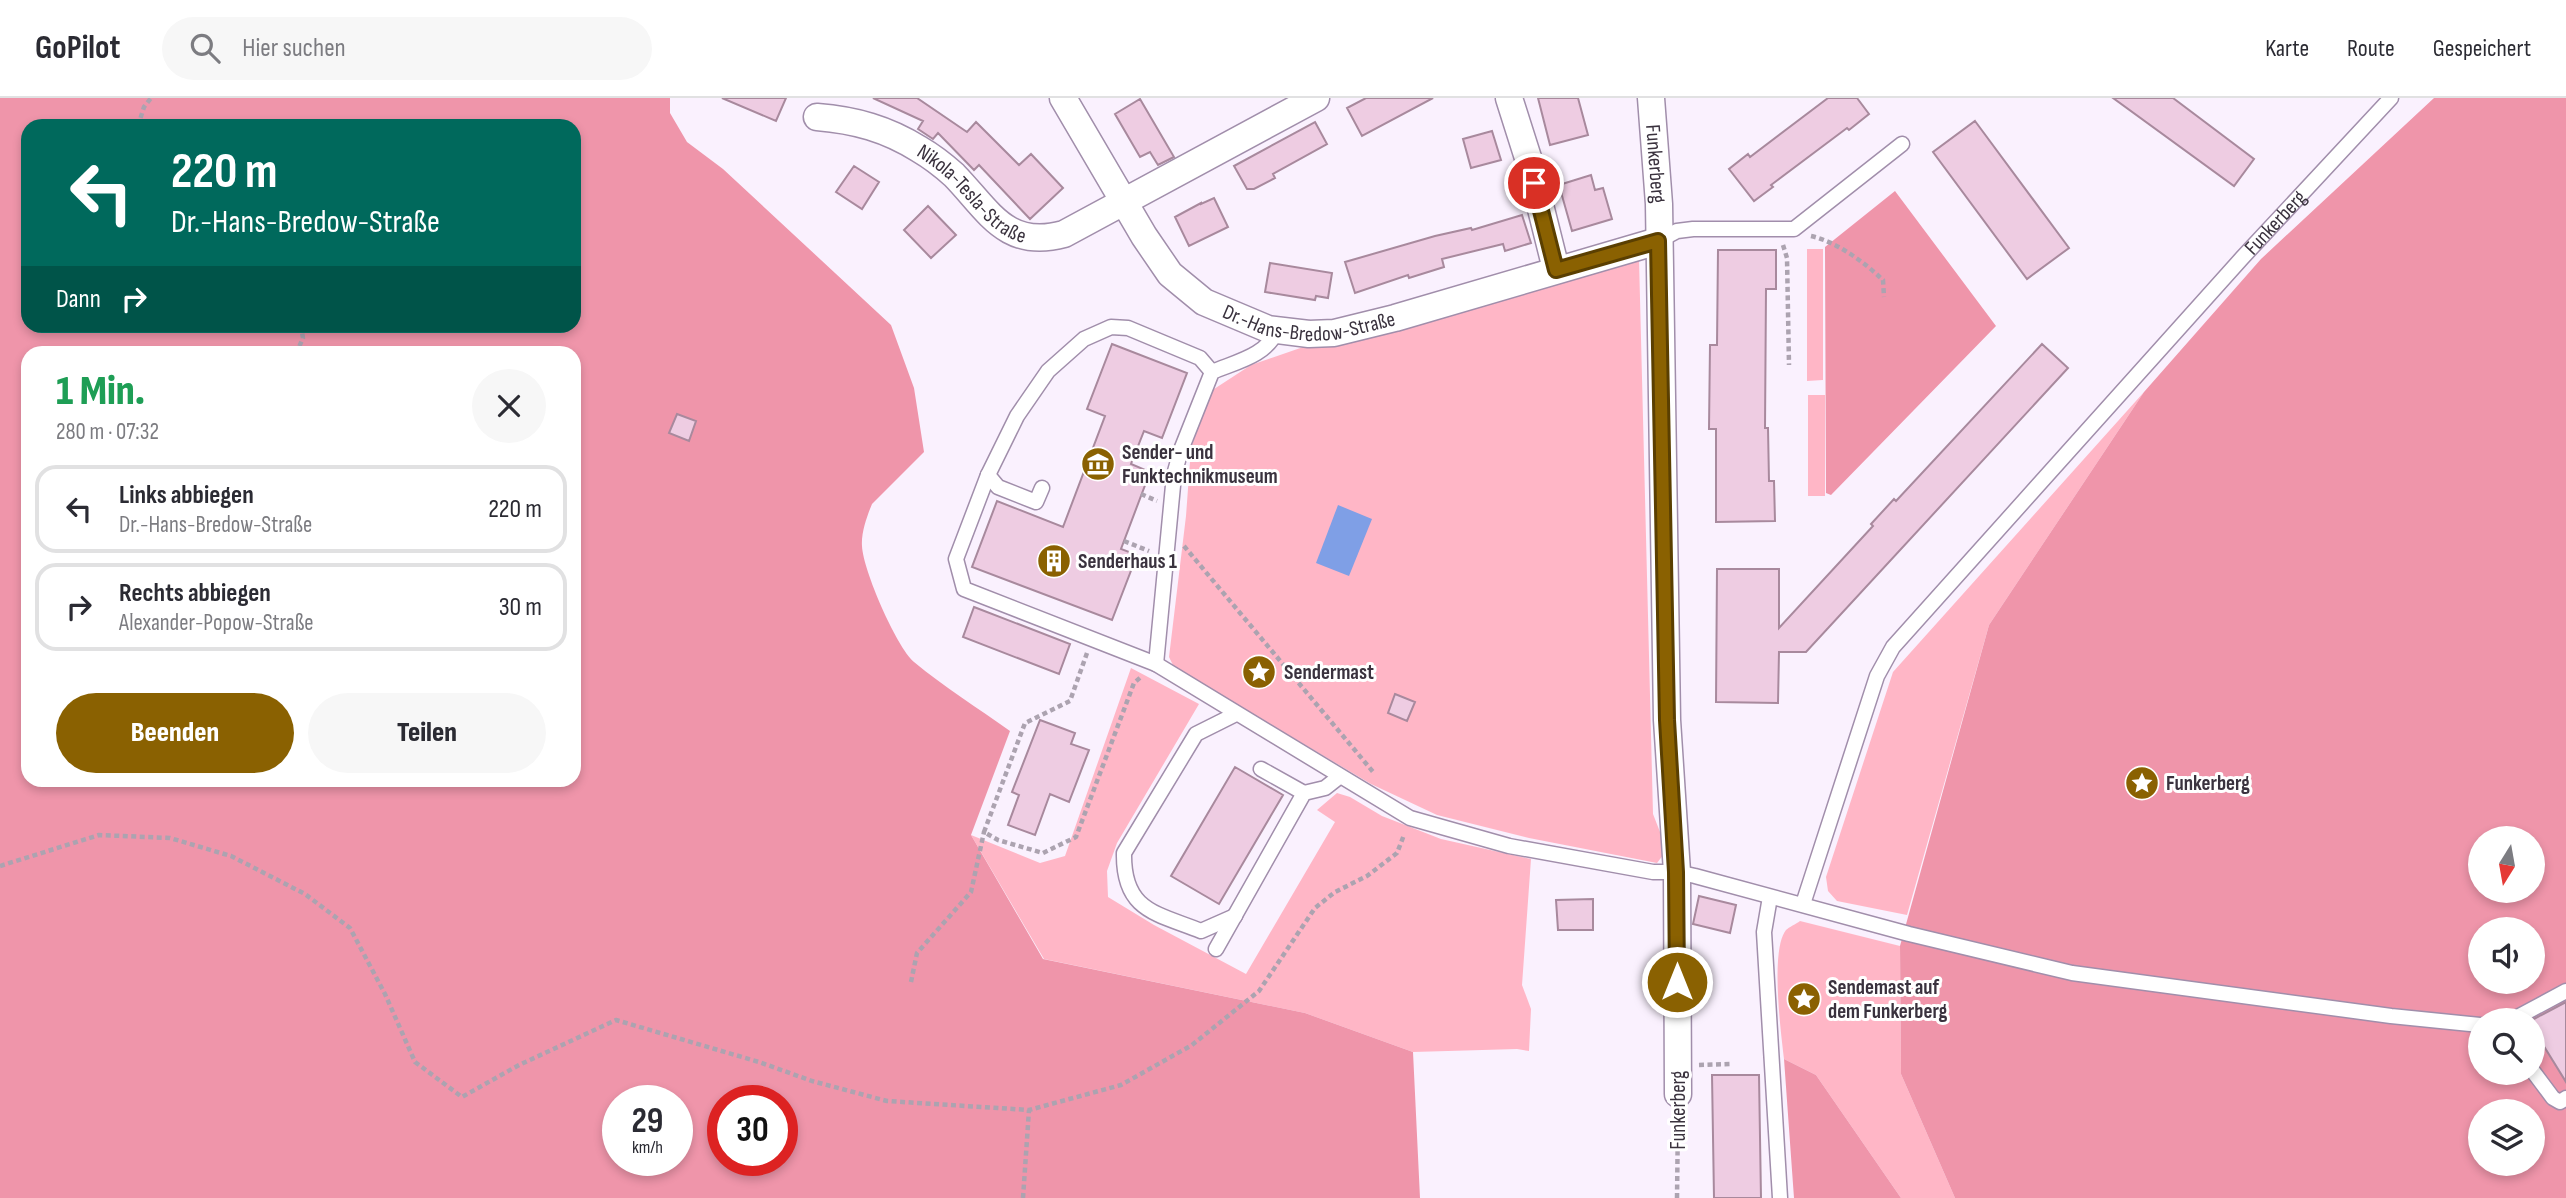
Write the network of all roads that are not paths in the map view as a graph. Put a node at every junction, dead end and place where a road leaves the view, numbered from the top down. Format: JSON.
{"nodes":[{"id":1,"x":1063,"y":98,"type":"edge"},
{"id":2,"x":1316,"y":98,"type":"edge"},
{"id":3,"x":1508,"y":98,"type":"edge"},
{"id":4,"x":1651,"y":98,"type":"edge"},
{"id":5,"x":2391,"y":98,"type":"edge"},
{"id":6,"x":817,"y":117,"type":"dead end"},
{"id":7,"x":1902,"y":144,"type":"dead end"},
{"id":8,"x":1124,"y":202,"type":"junction"},
{"id":9,"x":1658,"y":241,"type":"junction"},
{"id":10,"x":1556,"y":270,"type":"junction"},
{"id":11,"x":1277,"y":330,"type":"junction"},
{"id":12,"x":1212,"y":373,"type":"junction"},
{"id":13,"x":988,"y":475,"type":"junction"},
{"id":14,"x":1042,"y":488,"type":"dead end"},
{"id":15,"x":1156,"y":664,"type":"junction"},
{"id":16,"x":1236,"y":714,"type":"junction"},
{"id":17,"x":1261,"y":769,"type":"dead end"},
{"id":18,"x":1339,"y":777,"type":"junction"},
{"id":19,"x":1304,"y":793,"type":"junction"},
{"id":20,"x":1676,"y":872,"type":"junction"},
{"id":21,"x":1770,"y":898,"type":"junction"},
{"id":22,"x":1803,"y":904,"type":"junction"},
{"id":23,"x":1235,"y":916,"type":"junction"},
{"id":24,"x":1216,"y":949,"type":"dead end"},
{"id":25,"x":2566,"y":991,"type":"edge"},
{"id":26,"x":2534,"y":1008,"type":"edge"},
{"id":27,"x":2468,"y":1024,"type":"edge"},
{"id":28,"x":2543,"y":1085,"type":"edge"},
{"id":29,"x":1678,"y":1094,"type":"road end"},
{"id":30,"x":2566,"y":1098,"type":"edge"},
{"id":31,"x":1780,"y":1198,"type":"edge"}],
"edges":[{"from":1,"to":8,"type":"street","name":"Dr.-Hans-Bredow-Straße"},
{"from":2,"to":8,"type":"street","name":"Nikola-Tesla-Straße"},
{"from":3,"to":10,"type":"street"},
{"from":4,"to":9,"type":"street","name":"Funkerberg"},
{"from":5,"to":22,"type":"lane","name":"Funkerberg"},
{"from":6,"to":8,"type":"street","name":"Nikola-Tesla-Straße"},
{"from":7,"to":9,"type":"lane"},
{"from":8,"to":11,"type":"street","name":"Dr.-Hans-Bredow-Straße"},
{"from":9,"to":10,"type":"street","name":"Dr.-Hans-Bredow-Straße"},
{"from":9,"to":20,"type":"street","name":"Funkerberg"},
{"from":10,"to":11,"type":"street","name":"Dr.-Hans-Bredow-Straße"},
{"from":11,"to":12,"type":"lane"},
{"from":12,"to":13,"type":"lane"},
{"from":12,"to":15,"type":"lane"},
{"from":13,"to":14,"type":"lane"},
{"from":13,"to":15,"type":"lane"},
{"from":15,"to":16,"type":"lane"},
{"from":16,"to":18,"type":"lane"},
{"from":16,"to":23,"type":"lane"},
{"from":17,"to":19,"type":"lane"},
{"from":18,"to":19,"type":"lane"},
{"from":18,"to":20,"type":"lane"},
{"from":19,"to":23,"type":"lane"},
{"from":20,"to":21,"type":"lane"},
{"from":20,"to":29,"type":"street","name":"Funkerberg"},
{"from":21,"to":22,"type":"lane"},
{"from":21,"to":31,"type":"lane"},
{"from":22,"to":27,"type":"lane"},
{"from":23,"to":24,"type":"lane"},
{"from":25,"to":26,"type":"lane"},
{"from":28,"to":30,"type":"lane"}]}
